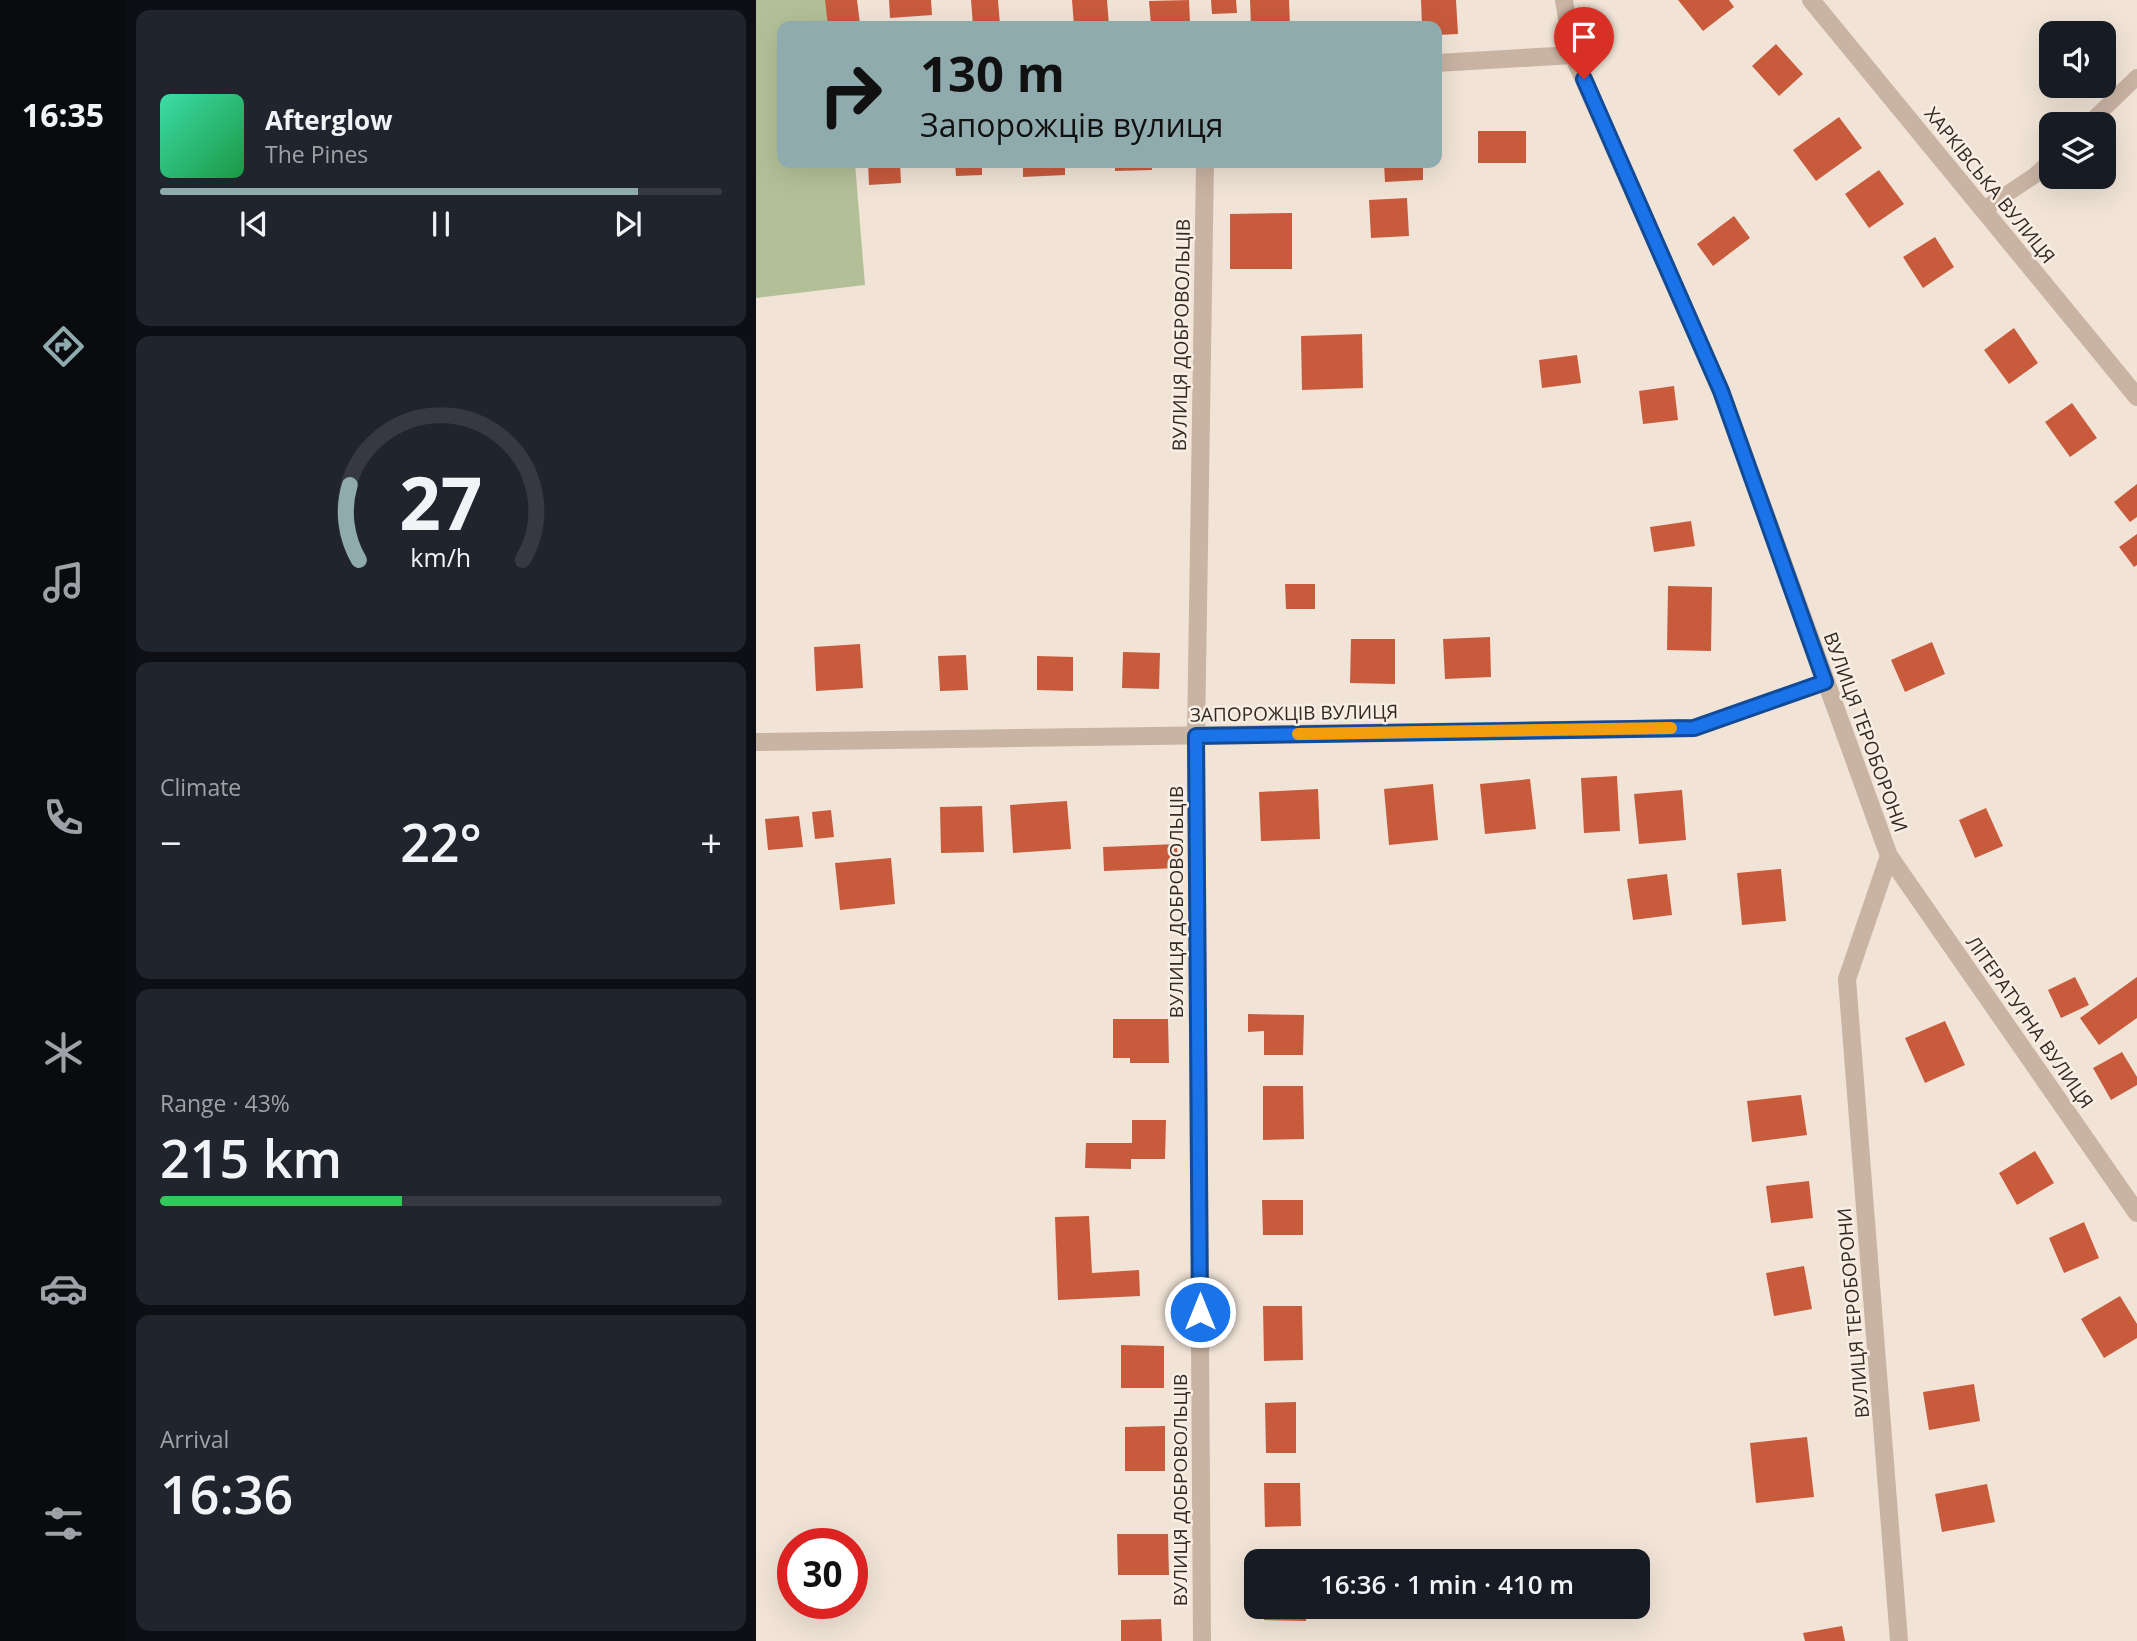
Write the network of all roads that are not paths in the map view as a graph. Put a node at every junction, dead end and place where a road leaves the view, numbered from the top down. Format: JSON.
{"nodes":[{"id":1,"x":1564,"y":0,"type":"edge"},
{"id":2,"x":1811,"y":0,"type":"edge"},
{"id":3,"x":1573,"y":55,"type":"junction"},
{"id":4,"x":1442,"y":63,"type":"edge"},
{"id":5,"x":2137,"y":77,"type":"edge"},
{"id":6,"x":2101,"y":112,"type":"edge"},
{"id":7,"x":1205,"y":168,"type":"edge"},
{"id":8,"x":2039,"y":172,"type":"edge"},
{"id":9,"x":1984,"y":209,"type":"junction"},
{"id":10,"x":2137,"y":397,"type":"edge"},
{"id":11,"x":1825,"y":682,"type":"junction"},
{"id":12,"x":1196,"y":736,"type":"junction"},
{"id":13,"x":756,"y":742,"type":"edge"},
{"id":14,"x":1889,"y":856,"type":"junction"},
{"id":15,"x":2137,"y":1213,"type":"edge"},
{"id":16,"x":1202,"y":1641,"type":"edge"},
{"id":17,"x":1899,"y":1641,"type":"edge"}],
"edges":[{"from":1,"to":3,"type":"street","name":"ВУЛИЦЯ ТЕРОБОРОНИ"},
{"from":2,"to":9,"type":"street","name":"ХАРКІВСЬКА ВУЛИЦЯ"},
{"from":3,"to":4,"type":"street"},
{"from":3,"to":11,"type":"street","name":"ВУЛИЦЯ ТЕРОБОРОНИ"},
{"from":5,"to":6,"type":"lane"},
{"from":7,"to":12,"type":"street","name":"ВУЛИЦЯ ДОБРОВОЛЬЦІВ"},
{"from":8,"to":9,"type":"lane"},
{"from":9,"to":10,"type":"street","name":"ХАРКІВСЬКА ВУЛИЦЯ"},
{"from":11,"to":12,"type":"street","name":"ЗАПОРОЖЦІВ ВУЛИЦЯ"},
{"from":11,"to":14,"type":"street","name":"ВУЛИЦЯ ТЕРОБОРОНИ"},
{"from":12,"to":13,"type":"street","name":"ЗАПОРОЖЦІВ ВУЛИЦЯ"},
{"from":12,"to":16,"type":"street","name":"ВУЛИЦЯ ДОБРОВОЛЬЦІВ"},
{"from":14,"to":15,"type":"street","name":"ЛІТЕРАТУРНА ВУЛИЦЯ"},
{"from":14,"to":17,"type":"street","name":"ВУЛИЦЯ ТЕРОБОРОНИ"}]}
